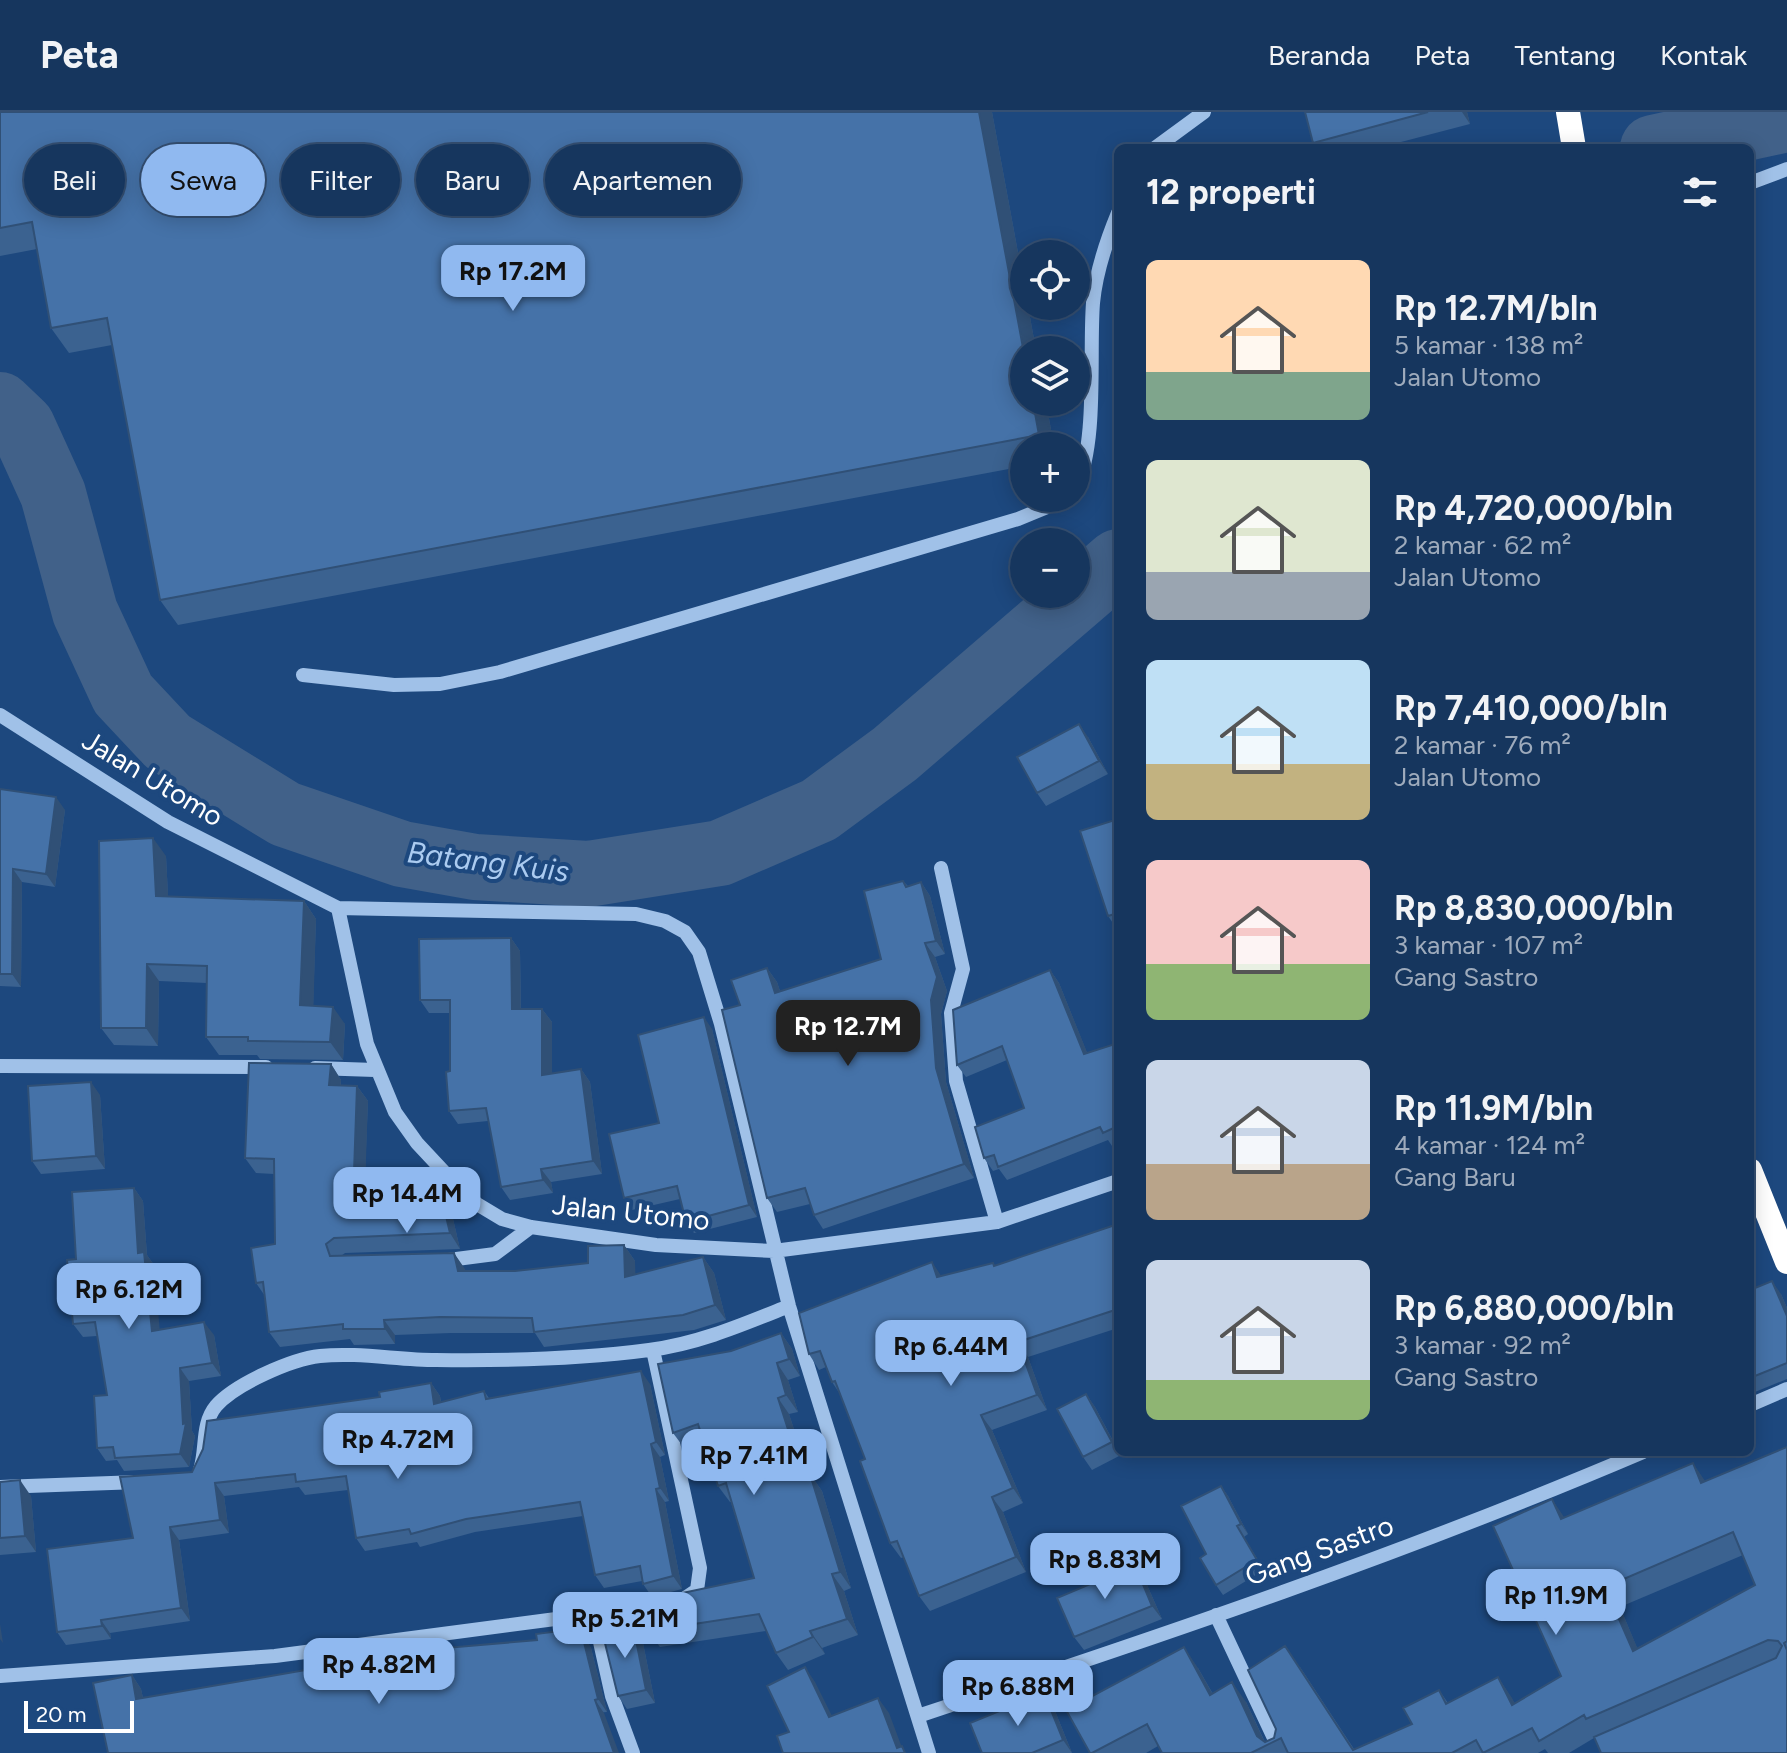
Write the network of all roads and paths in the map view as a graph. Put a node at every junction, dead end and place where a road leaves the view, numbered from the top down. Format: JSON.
{"nodes":[{"id":1,"x":1204,"y":112,"type":"edge"},
{"id":2,"x":1160,"y":144,"type":"edge"},
{"id":3,"x":1787,"y":169,"type":"edge"},
{"id":4,"x":1754,"y":181,"type":"edge"},
{"id":5,"x":1114,"y":222,"type":"edge"},
{"id":6,"x":1087,"y":432,"type":"edge"},
{"id":7,"x":1035,"y":512,"type":"edge"},
{"id":8,"x":303,"y":675,"type":"dead end"},
{"id":9,"x":0,"y":715,"type":"edge"},
{"id":10,"x":941,"y":868,"type":"dead end"},
{"id":11,"x":338,"y":908,"type":"junction"},
{"id":12,"x":0,"y":1066,"type":"edge"},
{"id":13,"x":375,"y":1070,"type":"junction"},
{"id":14,"x":1114,"y":1182,"type":"edge"},
{"id":15,"x":1756,"y":1203,"type":"edge"},
{"id":16,"x":997,"y":1222,"type":"junction"},
{"id":17,"x":1780,"y":1225,"type":"edge"},
{"id":18,"x":531,"y":1227,"type":"junction"},
{"id":19,"x":774,"y":1251,"type":"junction"},
{"id":20,"x":420,"y":1262,"type":"edge"},
{"id":21,"x":1787,"y":1262,"type":"edge"},
{"id":22,"x":789,"y":1306,"type":"junction"},
{"id":23,"x":653,"y":1350,"type":"junction"},
{"id":24,"x":1787,"y":1389,"type":"edge"},
{"id":25,"x":1754,"y":1403,"type":"edge"},
{"id":26,"x":1634,"y":1456,"type":"edge"},
{"id":27,"x":188,"y":1479,"type":"edge"},
{"id":28,"x":158,"y":1481,"type":"edge"},
{"id":29,"x":0,"y":1487,"type":"edge"},
{"id":30,"x":594,"y":1615,"type":"junction"},
{"id":31,"x":1216,"y":1615,"type":"junction"},
{"id":32,"x":0,"y":1676,"type":"edge"},
{"id":33,"x":918,"y":1716,"type":"junction"},
{"id":34,"x":633,"y":1753,"type":"edge"},
{"id":35,"x":929,"y":1753,"type":"edge"},
{"id":36,"x":1281,"y":1753,"type":"edge"}],
"edges":[{"from":1,"to":2,"type":"street"},
{"from":3,"to":4,"type":"street"},
{"from":5,"to":6,"type":"street"},
{"from":7,"to":8,"type":"street"},
{"from":9,"to":11,"type":"street","name":"Jalan Utomo"},
{"from":10,"to":16,"type":"street"},
{"from":11,"to":13,"type":"street","name":"Jalan Utomo"},
{"from":11,"to":19,"type":"street"},
{"from":12,"to":13,"type":"street"},
{"from":13,"to":18,"type":"street","name":"Jalan Utomo"},
{"from":14,"to":16,"type":"street","name":"Jalan Utomo"},
{"from":15,"to":17,"type":"highway"},
{"from":16,"to":19,"type":"street","name":"Jalan Utomo"},
{"from":17,"to":21,"type":"highway"},
{"from":18,"to":19,"type":"street","name":"Jalan Utomo"},
{"from":18,"to":20,"type":"street"},
{"from":19,"to":22,"type":"street"},
{"from":22,"to":23,"type":"street"},
{"from":22,"to":33,"type":"street"},
{"from":23,"to":27,"type":"street"},
{"from":23,"to":30,"type":"street"},
{"from":24,"to":25,"type":"street"},
{"from":26,"to":31,"type":"street","name":"Gang Sastro"},
{"from":28,"to":29,"type":"street"},
{"from":30,"to":32,"type":"street"},
{"from":30,"to":34,"type":"street"},
{"from":31,"to":33,"type":"street","name":"Gang Sastro"},
{"from":31,"to":36,"type":"street"},
{"from":33,"to":35,"type":"street"}]}
